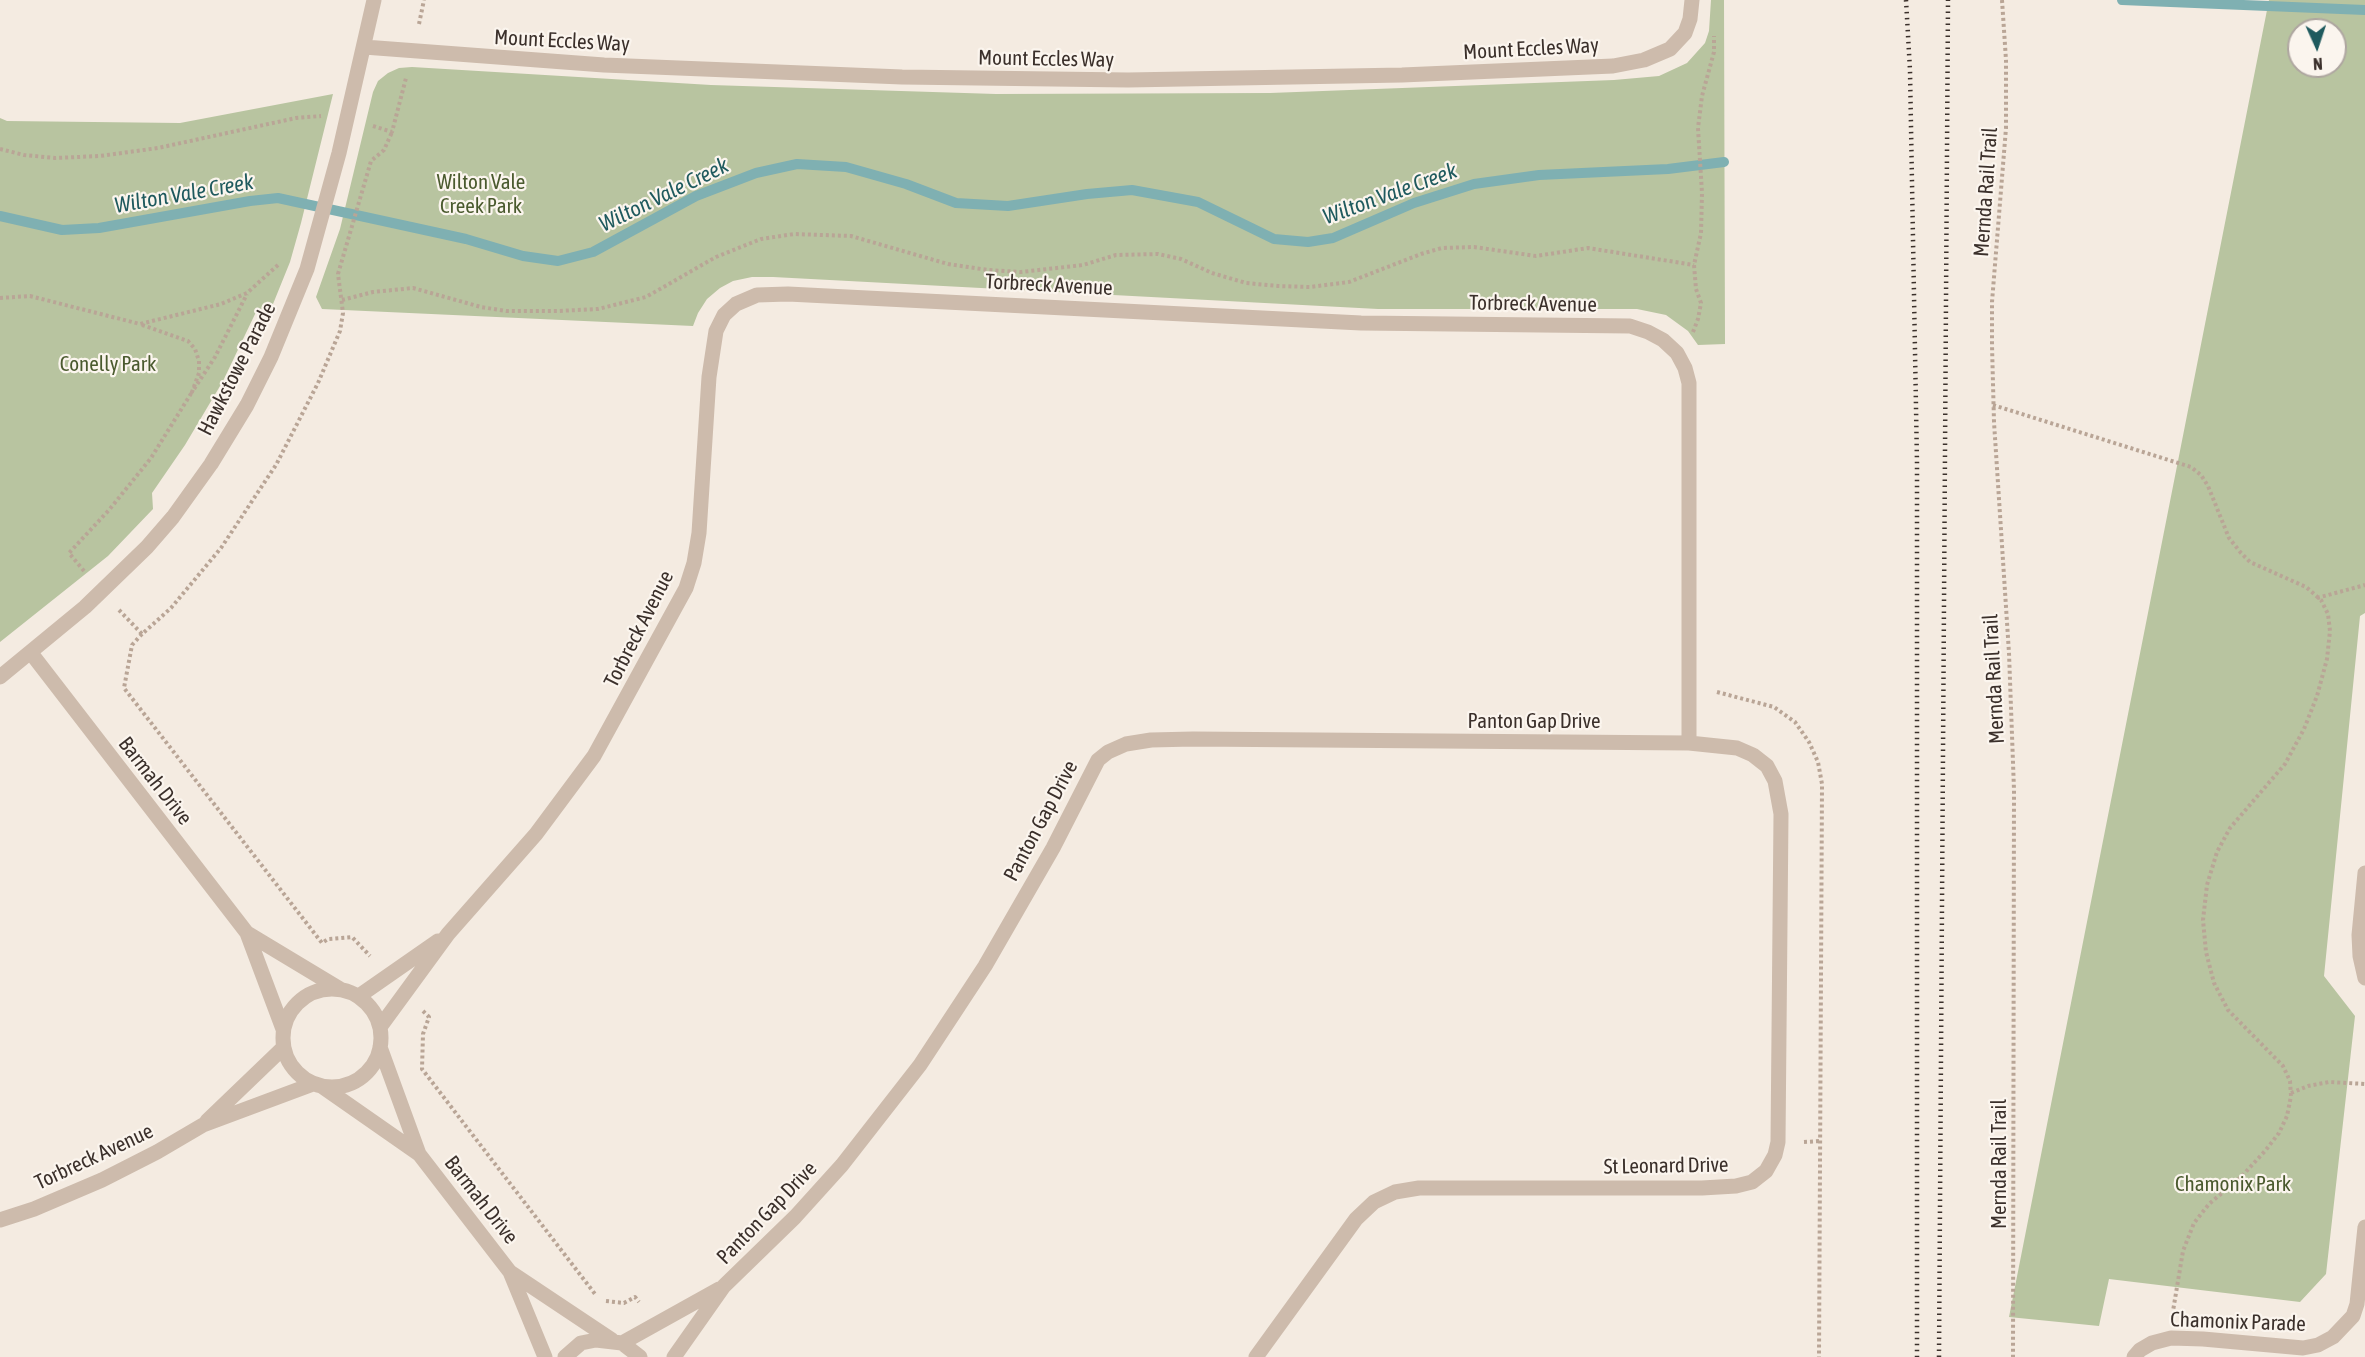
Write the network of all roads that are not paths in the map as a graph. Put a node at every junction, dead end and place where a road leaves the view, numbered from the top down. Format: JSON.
{"nodes":[{"id":1,"x":374,"y":0,"type":"edge"},
{"id":2,"x":1692,"y":0,"type":"edge"},
{"id":3,"x":364,"y":47,"type":"junction"},
{"id":4,"x":31,"y":653,"type":"junction"},
{"id":5,"x":0,"y":677,"type":"edge"},
{"id":6,"x":1689,"y":743,"type":"junction"},
{"id":7,"x":2365,"y":873,"type":"edge"},
{"id":8,"x":248,"y":933,"type":"junction"},
{"id":9,"x":448,"y":934,"type":"junction"},
{"id":10,"x":2365,"y":978,"type":"edge"},
{"id":11,"x":341,"y":989,"type":"junction"},
{"id":12,"x":358,"y":996,"type":"junction"},
{"id":13,"x":380,"y":1028,"type":"junction"},
{"id":14,"x":283,"y":1029,"type":"junction"},
{"id":15,"x":380,"y":1047,"type":"junction"},
{"id":16,"x":283,"y":1048,"type":"junction"},
{"id":17,"x":318,"y":1085,"type":"junction"},
{"id":18,"x":203,"y":1125,"type":"junction"},
{"id":19,"x":419,"y":1154,"type":"junction"},
{"id":20,"x":0,"y":1221,"type":"edge"},
{"id":21,"x":2365,"y":1227,"type":"edge"},
{"id":22,"x":510,"y":1272,"type":"junction"},
{"id":23,"x":724,"y":1287,"type":"junction"},
{"id":24,"x":617,"y":1341,"type":"junction"},
{"id":25,"x":545,"y":1357,"type":"edge"},
{"id":26,"x":565,"y":1357,"type":"edge"},
{"id":27,"x":640,"y":1357,"type":"edge"},
{"id":28,"x":674,"y":1357,"type":"edge"},
{"id":29,"x":1256,"y":1357,"type":"edge"},
{"id":30,"x":2134,"y":1357,"type":"edge"}],
"edges":[{"from":1,"to":3,"type":"street","name":"Hawkstowe Parade"},
{"from":2,"to":3,"type":"street","name":"Mount Eccles Way"},
{"from":3,"to":4,"type":"street","name":"Hawkstowe Parade"},
{"from":4,"to":5,"type":"street","name":"Hawkstowe Parade"},
{"from":4,"to":8,"type":"street","name":"Barmah Drive"},
{"from":6,"to":9,"type":"street","name":"Torbreck Avenue"},
{"from":6,"to":23,"type":"street","name":"Panton Gap Drive"},
{"from":6,"to":29,"type":"street","name":"St Leonard Drive"},
{"from":7,"to":10,"type":"street"},
{"from":8,"to":11,"type":"street","name":"Barmah Drive"},
{"from":8,"to":14,"type":"street","name":"Barmah Drive"},
{"from":9,"to":12,"type":"street","name":"Torbreck Avenue"},
{"from":9,"to":13,"type":"street","name":"Torbreck Avenue"},
{"from":11,"to":12,"type":"street"},
{"from":11,"to":14,"type":"street"},
{"from":12,"to":13,"type":"street"},
{"from":13,"to":15,"type":"street"},
{"from":14,"to":16,"type":"street"},
{"from":15,"to":17,"type":"street"},
{"from":15,"to":19,"type":"street","name":"Barmah Drive"},
{"from":16,"to":17,"type":"street"},
{"from":16,"to":18,"type":"street","name":"Torbreck Avenue"},
{"from":17,"to":18,"type":"street","name":"Torbreck Avenue"},
{"from":17,"to":19,"type":"street","name":"Barmah Drive"},
{"from":18,"to":20,"type":"street","name":"Torbreck Avenue"},
{"from":19,"to":22,"type":"street","name":"Barmah Drive"},
{"from":21,"to":30,"type":"street","name":"Chamonix Parade"},
{"from":22,"to":24,"type":"street","name":"Barmah Drive"},
{"from":22,"to":25,"type":"street","name":"Barmah Drive"},
{"from":23,"to":24,"type":"street","name":"Panton Gap Drive"},
{"from":23,"to":28,"type":"street","name":"Panton Gap Drive"},
{"from":24,"to":26,"type":"street"},
{"from":24,"to":27,"type":"street","name":"Barmah Drive"}]}
